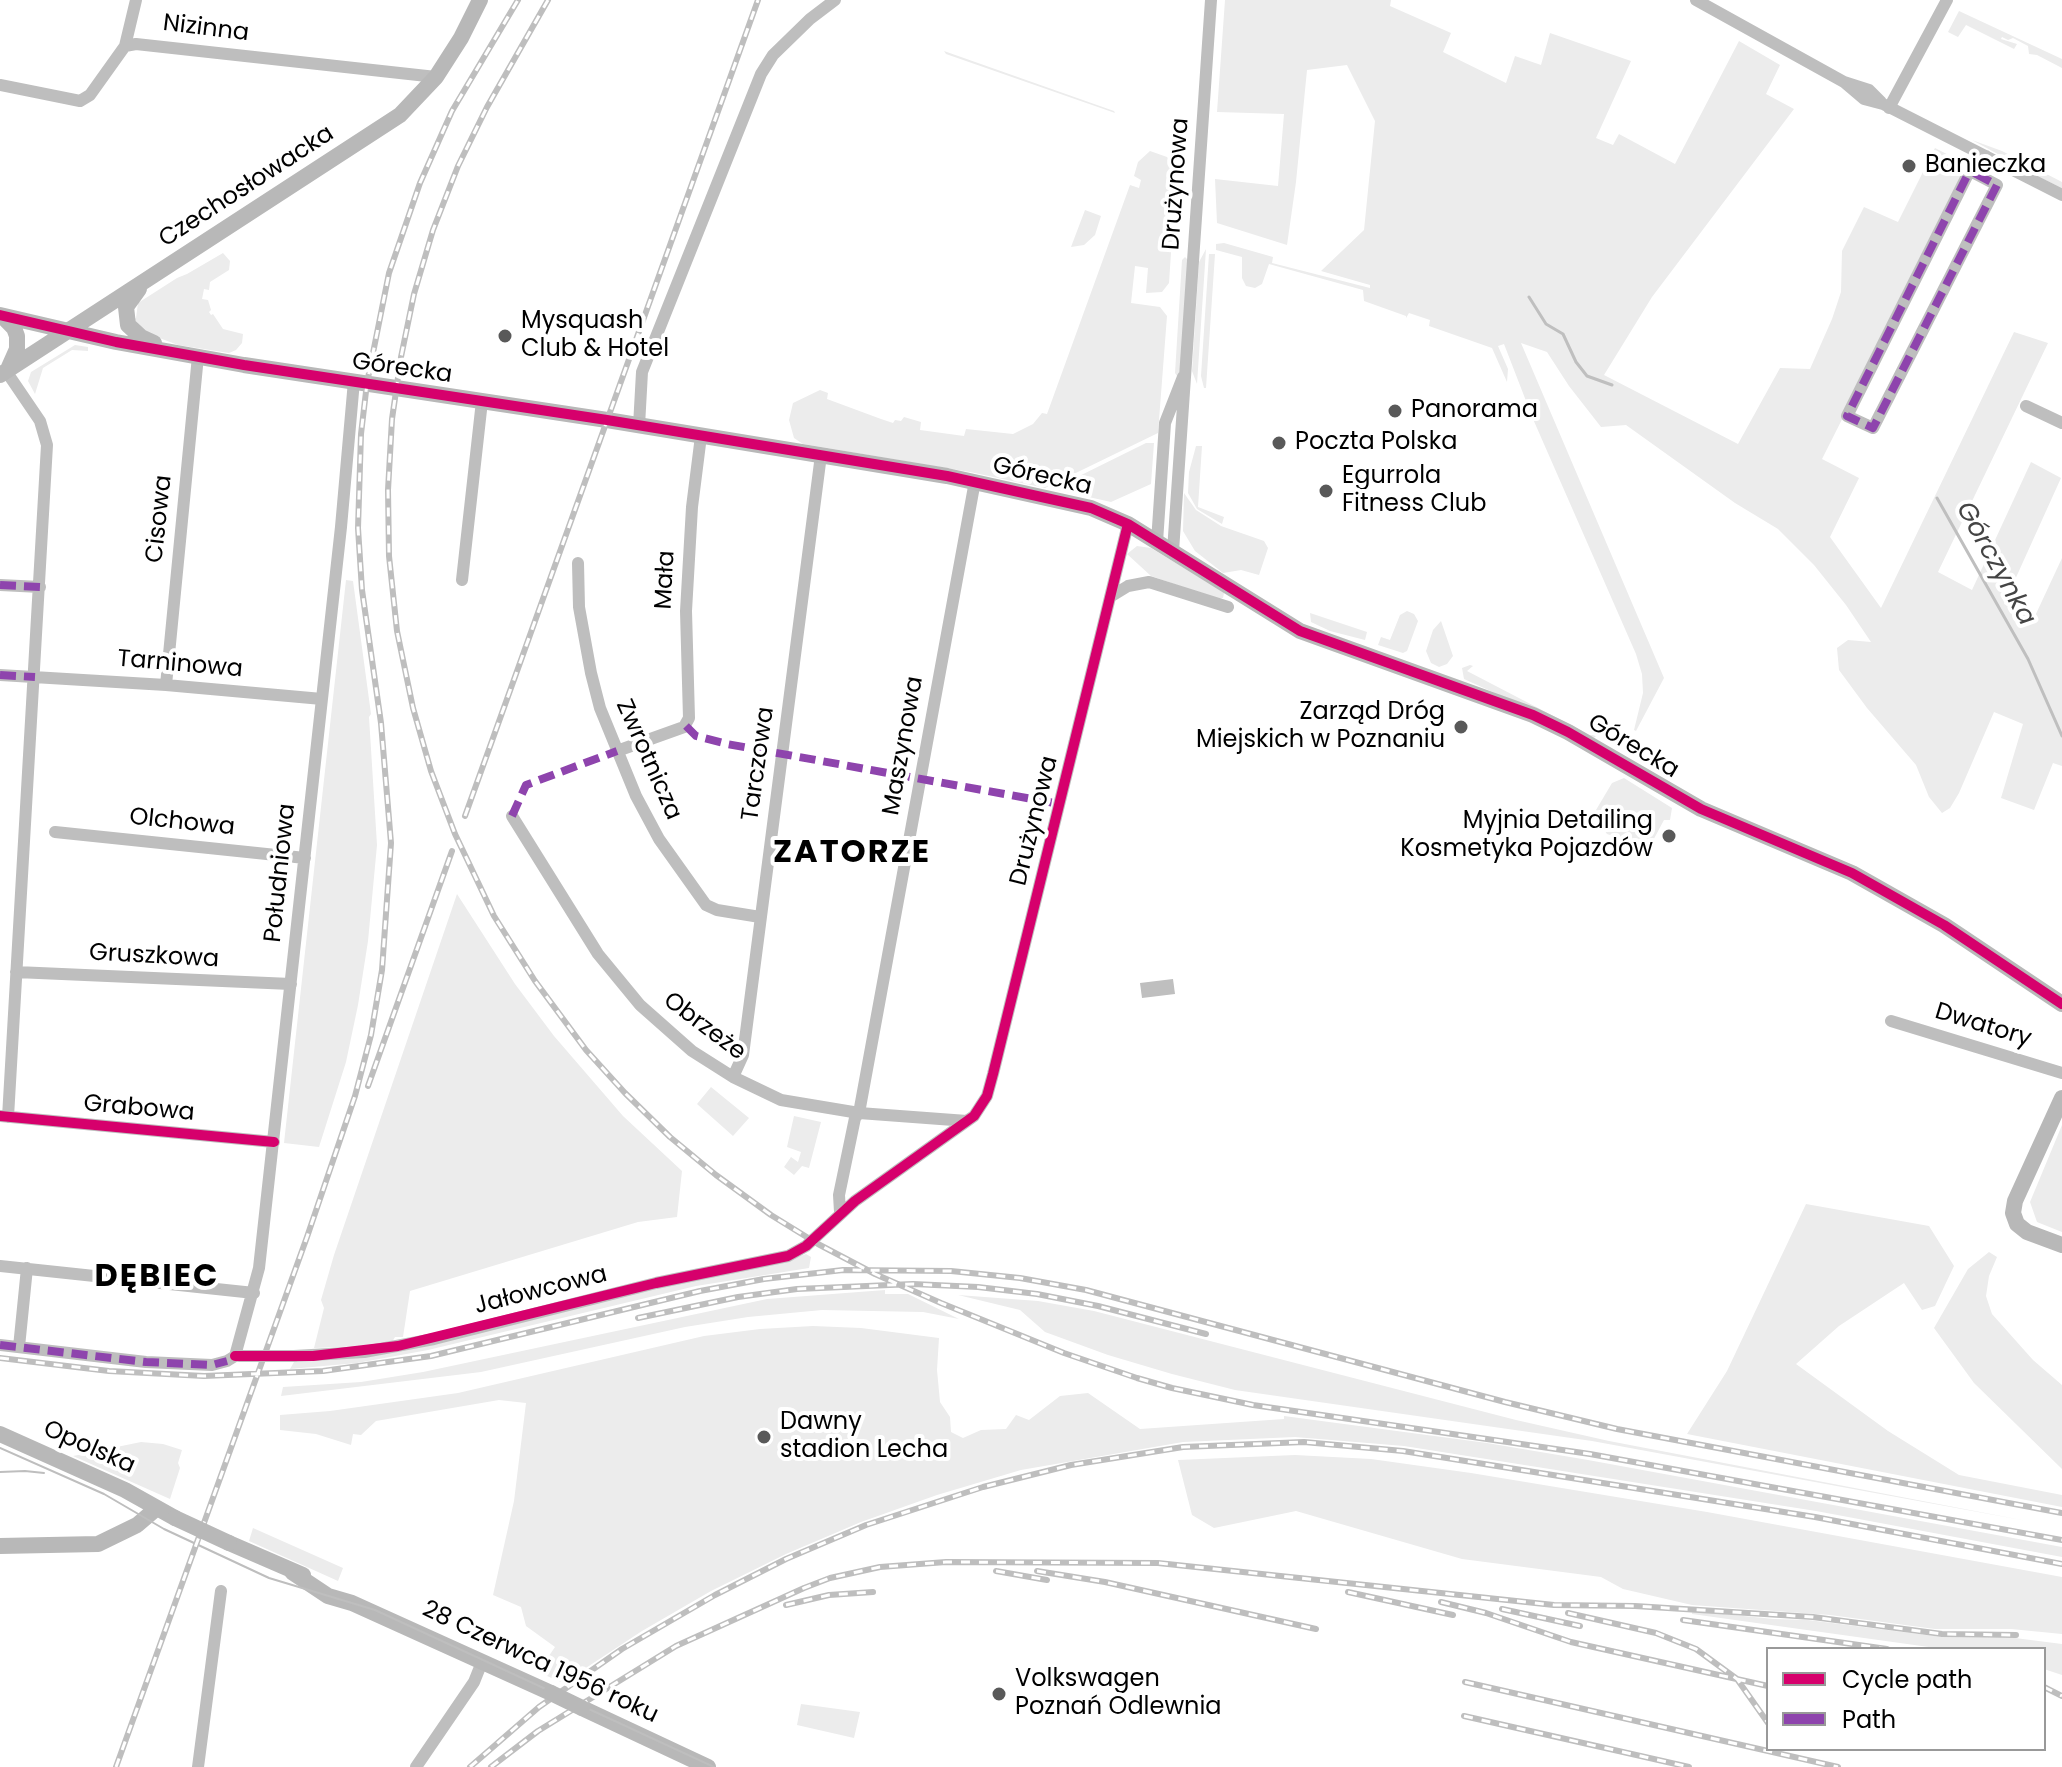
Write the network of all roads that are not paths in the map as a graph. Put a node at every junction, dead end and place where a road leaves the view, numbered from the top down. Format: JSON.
{"nodes":[{"id":1,"x":136,"y":0,"type":"edge"},
{"id":2,"x":480,"y":0,"type":"edge"},
{"id":3,"x":835,"y":0,"type":"edge"},
{"id":4,"x":1211,"y":0,"type":"edge"},
{"id":5,"x":1947,"y":0,"type":"edge"},
{"id":6,"x":1702,"y":1,"type":"edge"},
{"id":7,"x":125,"y":46,"type":"junction"},
{"id":8,"x":436,"y":77,"type":"junction"},
{"id":9,"x":0,"y":85,"type":"edge"},
{"id":10,"x":1886,"y":106,"type":"junction"},
{"id":11,"x":1986,"y":156,"type":"junction"},
{"id":12,"x":1976,"y":174,"type":"junction"},
{"id":13,"x":2062,"y":195,"type":"edge"},
{"id":14,"x":150,"y":277,"type":"junction"},
{"id":15,"x":1,"y":316,"type":"edge"},
{"id":16,"x":66,"y":331,"type":"junction"},
{"id":17,"x":174,"y":352,"type":"junction"},
{"id":18,"x":198,"y":356,"type":"junction"},
{"id":19,"x":1186,"y":370,"type":"junction"},
{"id":20,"x":3,"y":373,"type":"edge"},
{"id":21,"x":354,"y":381,"type":"junction"},
{"id":22,"x":482,"y":401,"type":"junction"},
{"id":23,"x":2026,"y":406,"type":"dead end"},
{"id":24,"x":2062,"y":423,"type":"edge"},
{"id":25,"x":639,"y":426,"type":"junction"},
{"id":26,"x":701,"y":436,"type":"junction"},
{"id":27,"x":821,"y":455,"type":"junction"},
{"id":28,"x":975,"y":481,"type":"junction"},
{"id":29,"x":1128,"y":524,"type":"junction"},
{"id":30,"x":1157,"y":542,"type":"junction"},
{"id":31,"x":1173,"y":551,"type":"junction"},
{"id":32,"x":578,"y":563,"type":"dead end"},
{"id":33,"x":462,"y":580,"type":"dead end"},
{"id":34,"x":0,"y":585,"type":"edge"},
{"id":35,"x":40,"y":587,"type":"junction"},
{"id":36,"x":1110,"y":597,"type":"junction"},
{"id":37,"x":1228,"y":607,"type":"dead end"},
{"id":38,"x":0,"y":675,"type":"edge"},
{"id":39,"x":35,"y":677,"type":"junction"},
{"id":40,"x":166,"y":685,"type":"junction"},
{"id":41,"x":322,"y":699,"type":"junction"},
{"id":42,"x":617,"y":751,"type":"junction"},
{"id":43,"x":512,"y":816,"type":"dead end"},
{"id":44,"x":55,"y":832,"type":"dead end"},
{"id":45,"x":305,"y":858,"type":"junction"},
{"id":46,"x":760,"y":917,"type":"junction"},
{"id":47,"x":16,"y":972,"type":"junction"},
{"id":48,"x":291,"y":984,"type":"junction"},
{"id":49,"x":2062,"y":1004,"type":"edge"},
{"id":50,"x":1891,"y":1021,"type":"dead end"},
{"id":51,"x":2062,"y":1073,"type":"edge"},
{"id":52,"x":733,"y":1077,"type":"junction"},
{"id":53,"x":2062,"y":1098,"type":"edge"},
{"id":54,"x":859,"y":1113,"type":"junction"},
{"id":55,"x":4,"y":1116,"type":"edge"},
{"id":56,"x":967,"y":1121,"type":"junction"},
{"id":57,"x":274,"y":1142,"type":"junction"},
{"id":58,"x":840,"y":1212,"type":"junction"},
{"id":59,"x":2062,"y":1245,"type":"edge"},
{"id":60,"x":0,"y":1266,"type":"edge"},
{"id":61,"x":27,"y":1268,"type":"junction"},
{"id":62,"x":254,"y":1293,"type":"junction"},
{"id":63,"x":0,"y":1345,"type":"edge"},
{"id":64,"x":19,"y":1347,"type":"junction"},
{"id":65,"x":234,"y":1358,"type":"junction"},
{"id":66,"x":0,"y":1434,"type":"edge"},
{"id":67,"x":157,"y":1508,"type":"junction"},
{"id":68,"x":0,"y":1546,"type":"edge"},
{"id":69,"x":221,"y":1591,"type":"dead end"},
{"id":70,"x":482,"y":1662,"type":"junction"},
{"id":71,"x":699,"y":1765,"type":"edge"},
{"id":72,"x":198,"y":1767,"type":"edge"},
{"id":73,"x":416,"y":1767,"type":"edge"}],
"edges":[{"from":1,"to":7,"type":"street"},
{"from":2,"to":8,"type":"street","name":"Czechosłowacka"},
{"from":3,"to":25,"type":"street"},
{"from":4,"to":19,"type":"street","name":"Drużynowa"},
{"from":5,"to":10,"type":"street"},
{"from":6,"to":10,"type":"street"},
{"from":7,"to":8,"type":"street","name":"Nizinna"},
{"from":7,"to":9,"type":"street"},
{"from":8,"to":14,"type":"street","name":"Czechosłowacka"},
{"from":10,"to":11,"type":"street"},
{"from":11,"to":12,"type":"street"},
{"from":11,"to":13,"type":"street"},
{"from":12,"to":12,"type":"street"},
{"from":14,"to":16,"type":"street","name":"Czechosłowacka"},
{"from":14,"to":17,"type":"street"},
{"from":15,"to":16,"type":"street","name":"Górecka"},
{"from":15,"to":20,"type":"street"},
{"from":16,"to":17,"type":"street","name":"Górecka"},
{"from":16,"to":20,"type":"street","name":"Czechosłowacka"},
{"from":17,"to":18,"type":"street","name":"Górecka"},
{"from":18,"to":21,"type":"street","name":"Górecka"},
{"from":18,"to":40,"type":"street","name":"Cisowa"},
{"from":19,"to":30,"type":"street","name":"Drużynowa"},
{"from":19,"to":31,"type":"street","name":"Drużynowa"},
{"from":20,"to":35,"type":"street"},
{"from":21,"to":22,"type":"street","name":"Górecka"},
{"from":21,"to":41,"type":"street","name":"Południowa"},
{"from":22,"to":25,"type":"street","name":"Górecka"},
{"from":22,"to":33,"type":"street"},
{"from":23,"to":24,"type":"street"},
{"from":25,"to":26,"type":"street","name":"Górecka"},
{"from":26,"to":27,"type":"street","name":"Górecka"},
{"from":26,"to":42,"type":"street","name":"Mała"},
{"from":27,"to":28,"type":"street","name":"Górecka"},
{"from":27,"to":46,"type":"street","name":"Tarczowa"},
{"from":28,"to":29,"type":"street","name":"Górecka"},
{"from":28,"to":54,"type":"street","name":"Maszynowa"},
{"from":29,"to":30,"type":"street","name":"Górecka"},
{"from":29,"to":36,"type":"street","name":"Drużynowa"},
{"from":30,"to":31,"type":"street","name":"Górecka"},
{"from":31,"to":49,"type":"street","name":"Górecka"},
{"from":32,"to":42,"type":"street","name":"Zwrotnicza"},
{"from":34,"to":35,"type":"street"},
{"from":35,"to":39,"type":"street"},
{"from":36,"to":37,"type":"street"},
{"from":36,"to":56,"type":"street","name":"Drużynowa"},
{"from":38,"to":39,"type":"street","name":"Tarninowa"},
{"from":39,"to":40,"type":"street","name":"Tarninowa"},
{"from":39,"to":47,"type":"street"},
{"from":40,"to":41,"type":"street","name":"Tarninowa"},
{"from":41,"to":45,"type":"street","name":"Południowa"},
{"from":42,"to":46,"type":"street","name":"Zwrotnicza"},
{"from":43,"to":52,"type":"street","name":"Obrzeże"},
{"from":44,"to":45,"type":"street","name":"Olchowa"},
{"from":45,"to":48,"type":"street","name":"Południowa"},
{"from":46,"to":52,"type":"street","name":"Tarczowa"},
{"from":47,"to":48,"type":"street","name":"Gruszkowa"},
{"from":47,"to":55,"type":"street"},
{"from":48,"to":57,"type":"street","name":"Południowa"},
{"from":50,"to":51,"type":"street","name":"Dwatory"},
{"from":52,"to":54,"type":"street","name":"Obrzeże"},
{"from":53,"to":59,"type":"street"},
{"from":54,"to":56,"type":"street","name":"Obrzeże"},
{"from":54,"to":58,"type":"street"},
{"from":55,"to":57,"type":"street","name":"Grabowa"},
{"from":56,"to":58,"type":"street","name":"Jałowcowa"},
{"from":57,"to":62,"type":"street","name":"Południowa"},
{"from":58,"to":65,"type":"street","name":"Jałowcowa","bridge":true},
{"from":60,"to":61,"type":"street"},
{"from":61,"to":62,"type":"street"},
{"from":61,"to":64,"type":"street"},
{"from":62,"to":65,"type":"street","name":"Południowa"},
{"from":63,"to":64,"type":"street","name":"Jałowcowa"},
{"from":64,"to":65,"type":"street","name":"Jałowcowa"},
{"from":66,"to":67,"type":"street","name":"Opolska"},
{"from":67,"to":68,"type":"street"},
{"from":67,"to":70,"type":"street","name":"28 Czerwca 1956 roku","bridge":true},
{"from":69,"to":72,"type":"street"},
{"from":70,"to":71,"type":"street","name":"28 Czerwca 1956 roku","bridge":true},
{"from":70,"to":73,"type":"street"}]}
